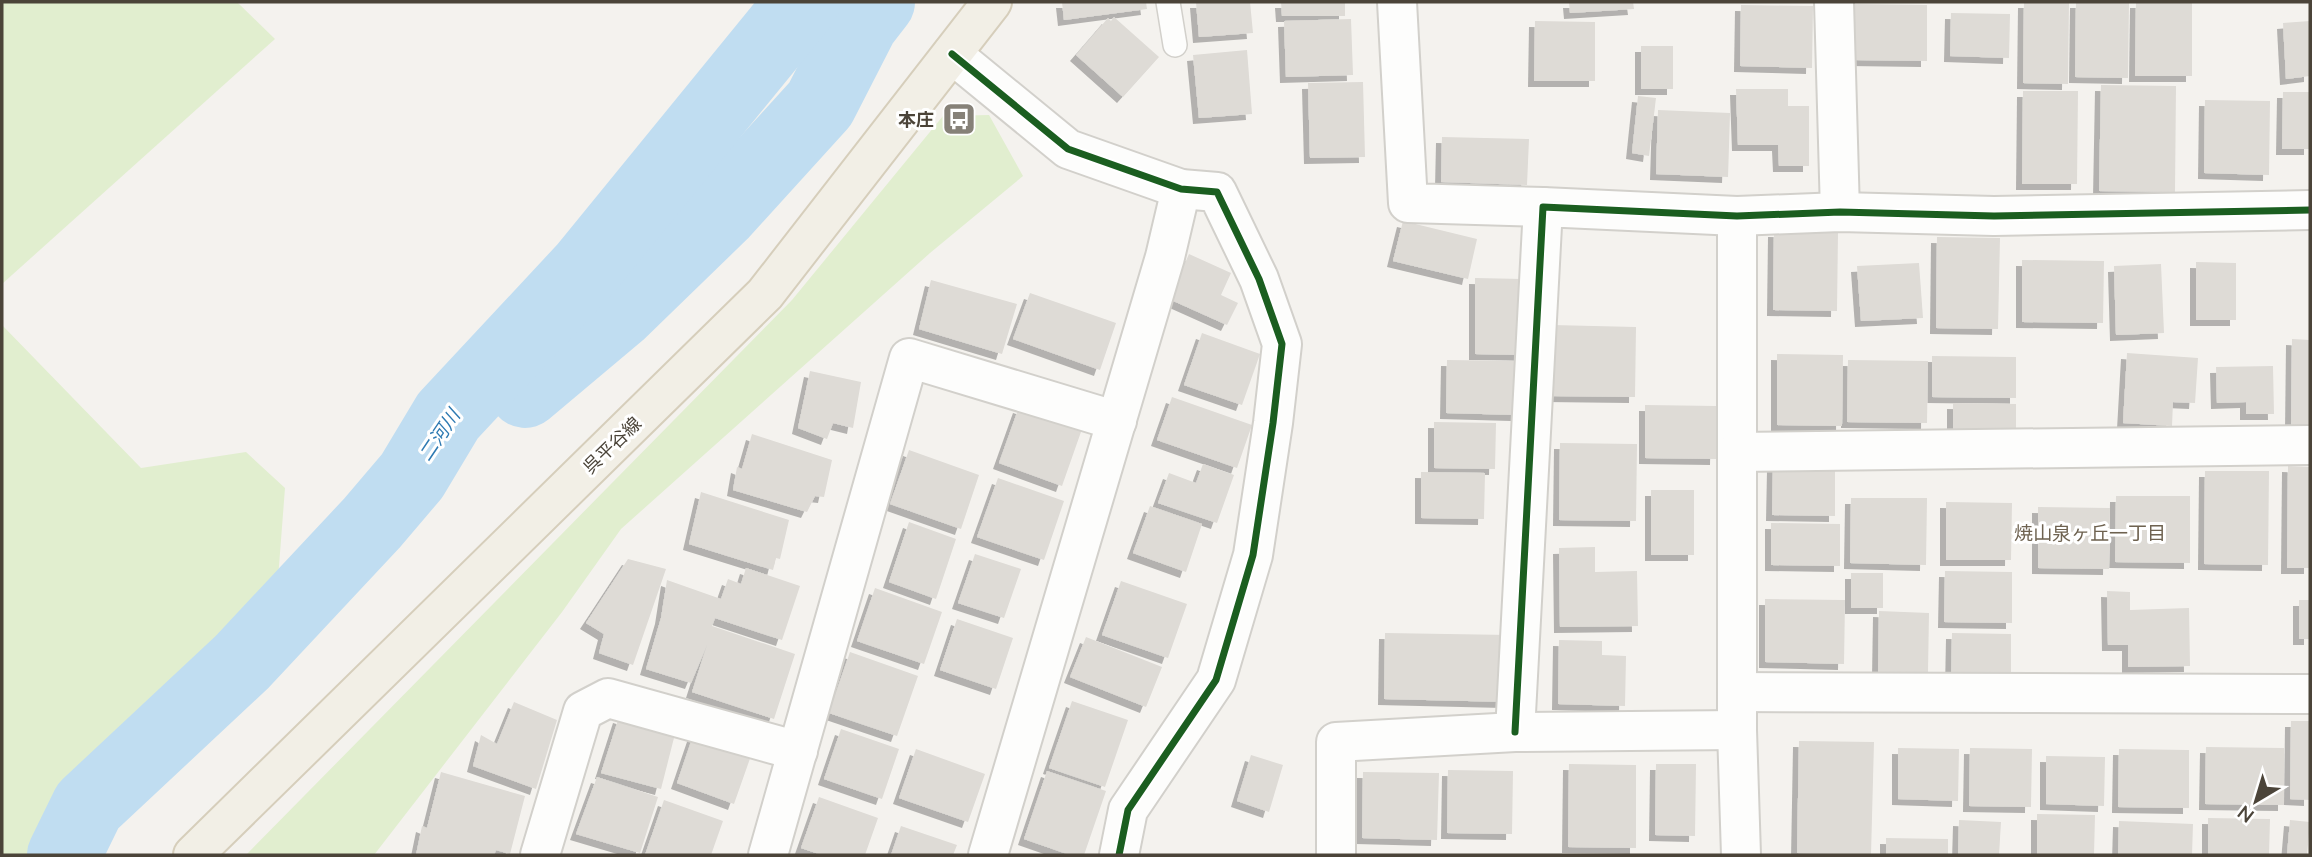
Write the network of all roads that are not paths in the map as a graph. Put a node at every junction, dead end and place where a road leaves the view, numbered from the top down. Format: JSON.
{"nodes":[{"id":1,"x":992,"y":2,"type":"edge"},
{"id":2,"x":1168,"y":2,"type":"edge"},
{"id":3,"x":1397,"y":2,"type":"edge"},
{"id":4,"x":1834,"y":2,"type":"edge"},
{"id":5,"x":1175,"y":45,"type":"dead end"},
{"id":6,"x":952,"y":54,"type":"junction"},
{"id":7,"x":1181,"y":189,"type":"junction"},
{"id":8,"x":1543,"y":207,"type":"junction"},
{"id":9,"x":2310,"y":210,"type":"edge"},
{"id":10,"x":1840,"y":212,"type":"junction"},
{"id":11,"x":1737,"y":216,"type":"junction"},
{"id":12,"x":1117,"y":421,"type":"junction"},
{"id":13,"x":2310,"y":444,"type":"edge"},
{"id":14,"x":1737,"y":453,"type":"junction"},
{"id":15,"x":1737,"y":692,"type":"junction"},
{"id":16,"x":2310,"y":694,"type":"edge"},
{"id":17,"x":1737,"y":730,"type":"junction"},
{"id":18,"x":1516,"y":733,"type":"junction"},
{"id":19,"x":798,"y":751,"type":"junction"},
{"id":20,"x":193,"y":855,"type":"edge"},
{"id":21,"x":540,"y":855,"type":"edge"},
{"id":22,"x":768,"y":855,"type":"edge"},
{"id":23,"x":988,"y":855,"type":"edge"},
{"id":24,"x":1119,"y":855,"type":"edge"},
{"id":25,"x":1336,"y":855,"type":"edge"},
{"id":26,"x":1741,"y":855,"type":"edge"}],
"edges":[{"from":1,"to":6,"type":"main road","name":"呉平谷線"},
{"from":2,"to":5,"type":"lane"},
{"from":3,"to":8,"type":"street"},
{"from":4,"to":10,"type":"street"},
{"from":6,"to":7,"type":"street"},
{"from":6,"to":20,"type":"main road","name":"呉平谷線"},
{"from":7,"to":12,"type":"street"},
{"from":7,"to":24,"type":"street"},
{"from":8,"to":11,"type":"street"},
{"from":8,"to":18,"type":"street"},
{"from":9,"to":10,"type":"street"},
{"from":10,"to":11,"type":"street"},
{"from":11,"to":14,"type":"street"},
{"from":12,"to":19,"type":"street"},
{"from":12,"to":23,"type":"street"},
{"from":13,"to":14,"type":"street"},
{"from":14,"to":15,"type":"street"},
{"from":15,"to":16,"type":"street"},
{"from":15,"to":17,"type":"street"},
{"from":17,"to":18,"type":"street"},
{"from":17,"to":26,"type":"street"},
{"from":18,"to":25,"type":"street"},
{"from":19,"to":21,"type":"street"},
{"from":19,"to":22,"type":"street"}]}
